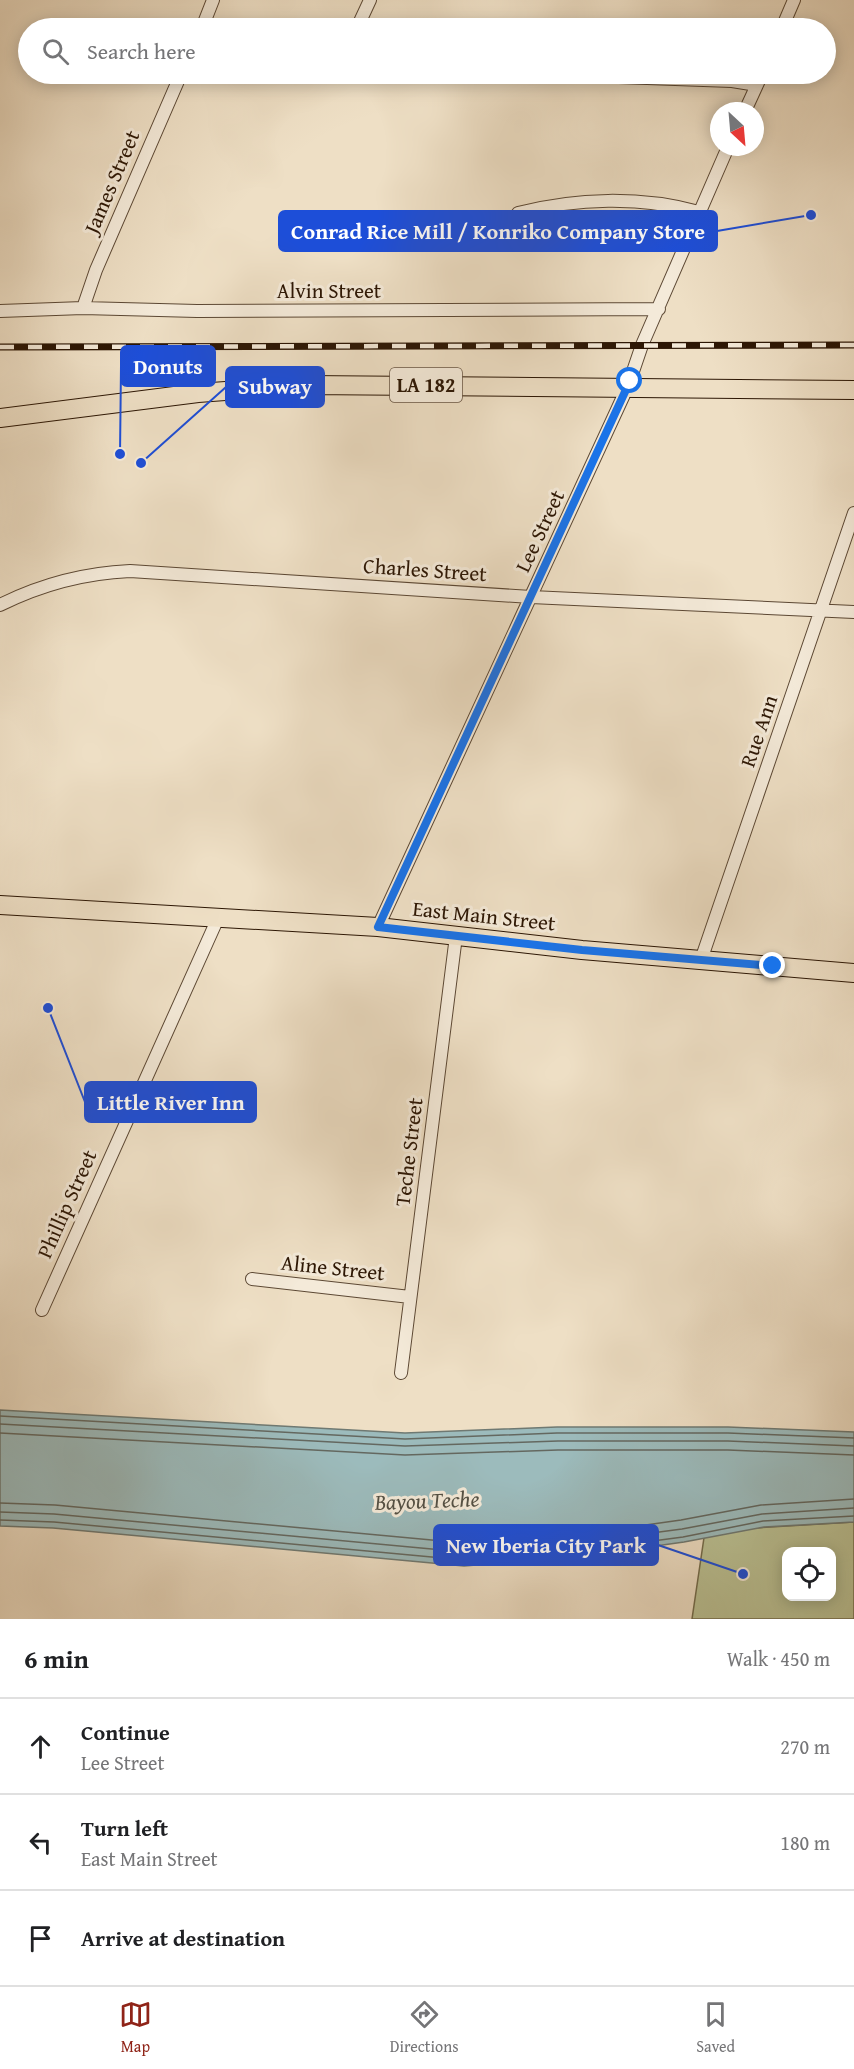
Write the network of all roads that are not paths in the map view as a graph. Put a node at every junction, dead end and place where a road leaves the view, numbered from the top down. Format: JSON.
{"nodes":[{"id":1,"x":213,"y":0,"type":"edge"},
{"id":2,"x":370,"y":0,"type":"edge"},
{"id":3,"x":794,"y":0,"type":"edge"},
{"id":4,"x":206,"y":18,"type":"edge"},
{"id":5,"x":362,"y":18,"type":"edge"},
{"id":6,"x":786,"y":18,"type":"edge"},
{"id":7,"x":177,"y":84,"type":"edge"},
{"id":8,"x":757,"y":84,"type":"edge"},
{"id":9,"x":749,"y":102,"type":"edge"},
{"id":10,"x":724,"y":156,"type":"edge"},
{"id":11,"x":699,"y":212,"type":"junction"},
{"id":12,"x":518,"y":213,"type":"dead end"},
{"id":13,"x":83,"y":308,"type":"junction"},
{"id":14,"x":659,"y":309,"type":"junction"},
{"id":15,"x":0,"y":311,"type":"edge"},
{"id":16,"x":628,"y":386,"type":"junction"},
{"id":17,"x":854,"y":390,"type":"edge"},
{"id":18,"x":0,"y":418,"type":"edge"},
{"id":19,"x":854,"y":513,"type":"edge"},
{"id":20,"x":531,"y":597,"type":"junction"},
{"id":21,"x":0,"y":605,"type":"edge"},
{"id":22,"x":821,"y":611,"type":"junction"},
{"id":23,"x":854,"y":612,"type":"edge"},
{"id":24,"x":0,"y":905,"type":"edge"},
{"id":25,"x":218,"y":918,"type":"junction"},
{"id":26,"x":378,"y":927,"type":"junction"},
{"id":27,"x":456,"y":936,"type":"junction"},
{"id":28,"x":700,"y":960,"type":"junction"},
{"id":29,"x":854,"y":973,"type":"edge"},
{"id":30,"x":252,"y":1280,"type":"dead end"},
{"id":31,"x":410,"y":1297,"type":"junction"},
{"id":32,"x":42,"y":1311,"type":"dead end"},
{"id":33,"x":401,"y":1373,"type":"dead end"}],
"edges":[{"from":1,"to":4,"type":"street"},
{"from":2,"to":5,"type":"street"},
{"from":3,"to":6,"type":"street"},
{"from":7,"to":13,"type":"street","name":"James Street"},
{"from":8,"to":9,"type":"street"},
{"from":10,"to":11,"type":"street","name":"Lee Street"},
{"from":11,"to":12,"type":"street"},
{"from":11,"to":14,"type":"street","name":"Lee Street"},
{"from":13,"to":14,"type":"street","name":"Alvin Street"},
{"from":13,"to":15,"type":"street","name":"Alvin Street"},
{"from":14,"to":16,"type":"street","name":"Lee Street"},
{"from":16,"to":17,"type":"main road","number":"LA 182"},
{"from":16,"to":18,"type":"main road","number":"LA 182"},
{"from":16,"to":20,"type":"street","name":"Lee Street"},
{"from":19,"to":22,"type":"street","name":"Rue Ann"},
{"from":20,"to":21,"type":"street","name":"Charles Street"},
{"from":20,"to":22,"type":"street","name":"Charles Street"},
{"from":20,"to":26,"type":"street","name":"Lee Street"},
{"from":22,"to":23,"type":"street","name":"Charles Street"},
{"from":22,"to":28,"type":"street","name":"Rue Ann"},
{"from":24,"to":25,"type":"main road","name":"East Main Street"},
{"from":25,"to":26,"type":"main road","name":"East Main Street"},
{"from":25,"to":32,"type":"street","name":"Phillip Street"},
{"from":26,"to":27,"type":"main road","name":"East Main Street"},
{"from":27,"to":28,"type":"main road","name":"East Main Street"},
{"from":27,"to":31,"type":"street","name":"Teche Street"},
{"from":28,"to":29,"type":"main road","name":"East Main Street"},
{"from":30,"to":31,"type":"street","name":"Aline Street"},
{"from":31,"to":33,"type":"street","name":"Teche Street"}]}
